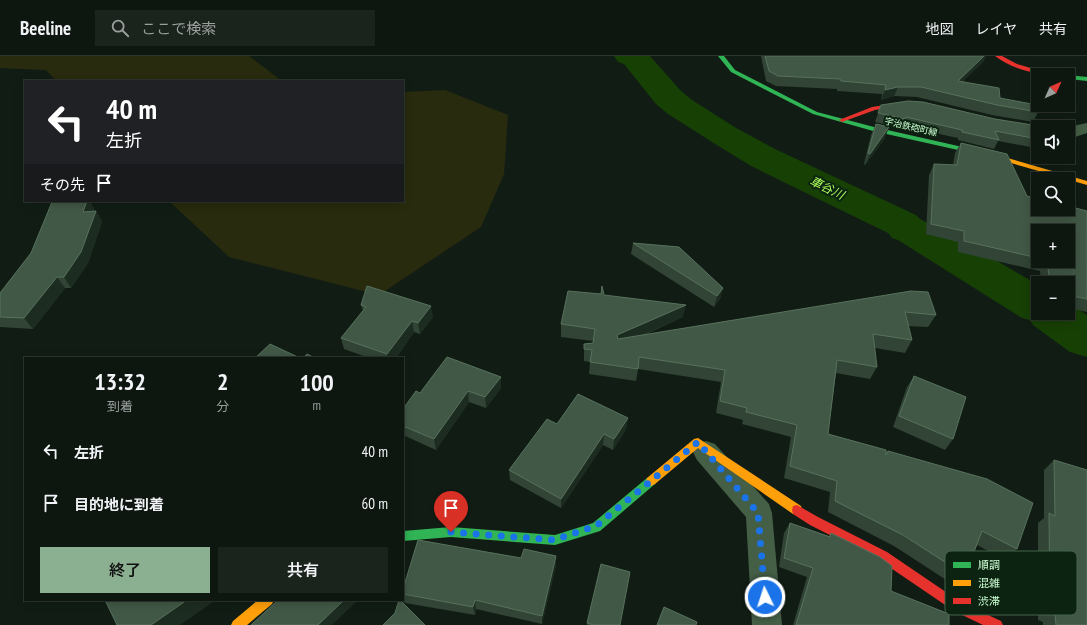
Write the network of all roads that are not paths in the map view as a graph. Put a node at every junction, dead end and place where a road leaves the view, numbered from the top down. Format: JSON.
{"nodes":[{"id":1,"x":721,"y":56,"type":"edge"},
{"id":2,"x":998,"y":56,"type":"edge"},
{"id":3,"x":1031,"y":69,"type":"edge"},
{"id":4,"x":1075,"y":78,"type":"edge"},
{"id":5,"x":1087,"y":79,"type":"edge"},
{"id":6,"x":917,"y":103,"type":"edge"},
{"id":7,"x":842,"y":120,"type":"junction"},
{"id":8,"x":1087,"y":128,"type":"edge"},
{"id":9,"x":1075,"y":132,"type":"edge"},
{"id":10,"x":1087,"y":183,"type":"edge"},
{"id":11,"x":698,"y":442,"type":"junction"},
{"id":12,"x":404,"y":536,"type":"edge"},
{"id":13,"x":945,"y":598,"type":"edge"},
{"id":14,"x":267,"y":601,"type":"edge"},
{"id":15,"x":975,"y":615,"type":"edge"},
{"id":16,"x":237,"y":625,"type":"edge"},
{"id":17,"x":767,"y":625,"type":"edge"},
{"id":18,"x":997,"y":625,"type":"edge"}],
"edges":[{"from":1,"to":7,"type":"street","name":"宇治鉄砲町線"},
{"from":2,"to":3,"type":"street"},
{"from":4,"to":5,"type":"street"},
{"from":6,"to":7,"type":"street"},
{"from":7,"to":10,"type":"street","name":"宇治鉄砲町線"},
{"from":8,"to":9,"type":"street"},
{"from":11,"to":12,"type":"street"},
{"from":11,"to":13,"type":"street"},
{"from":11,"to":17,"type":"street"},
{"from":14,"to":16,"type":"street"},
{"from":15,"to":18,"type":"street"}]}
